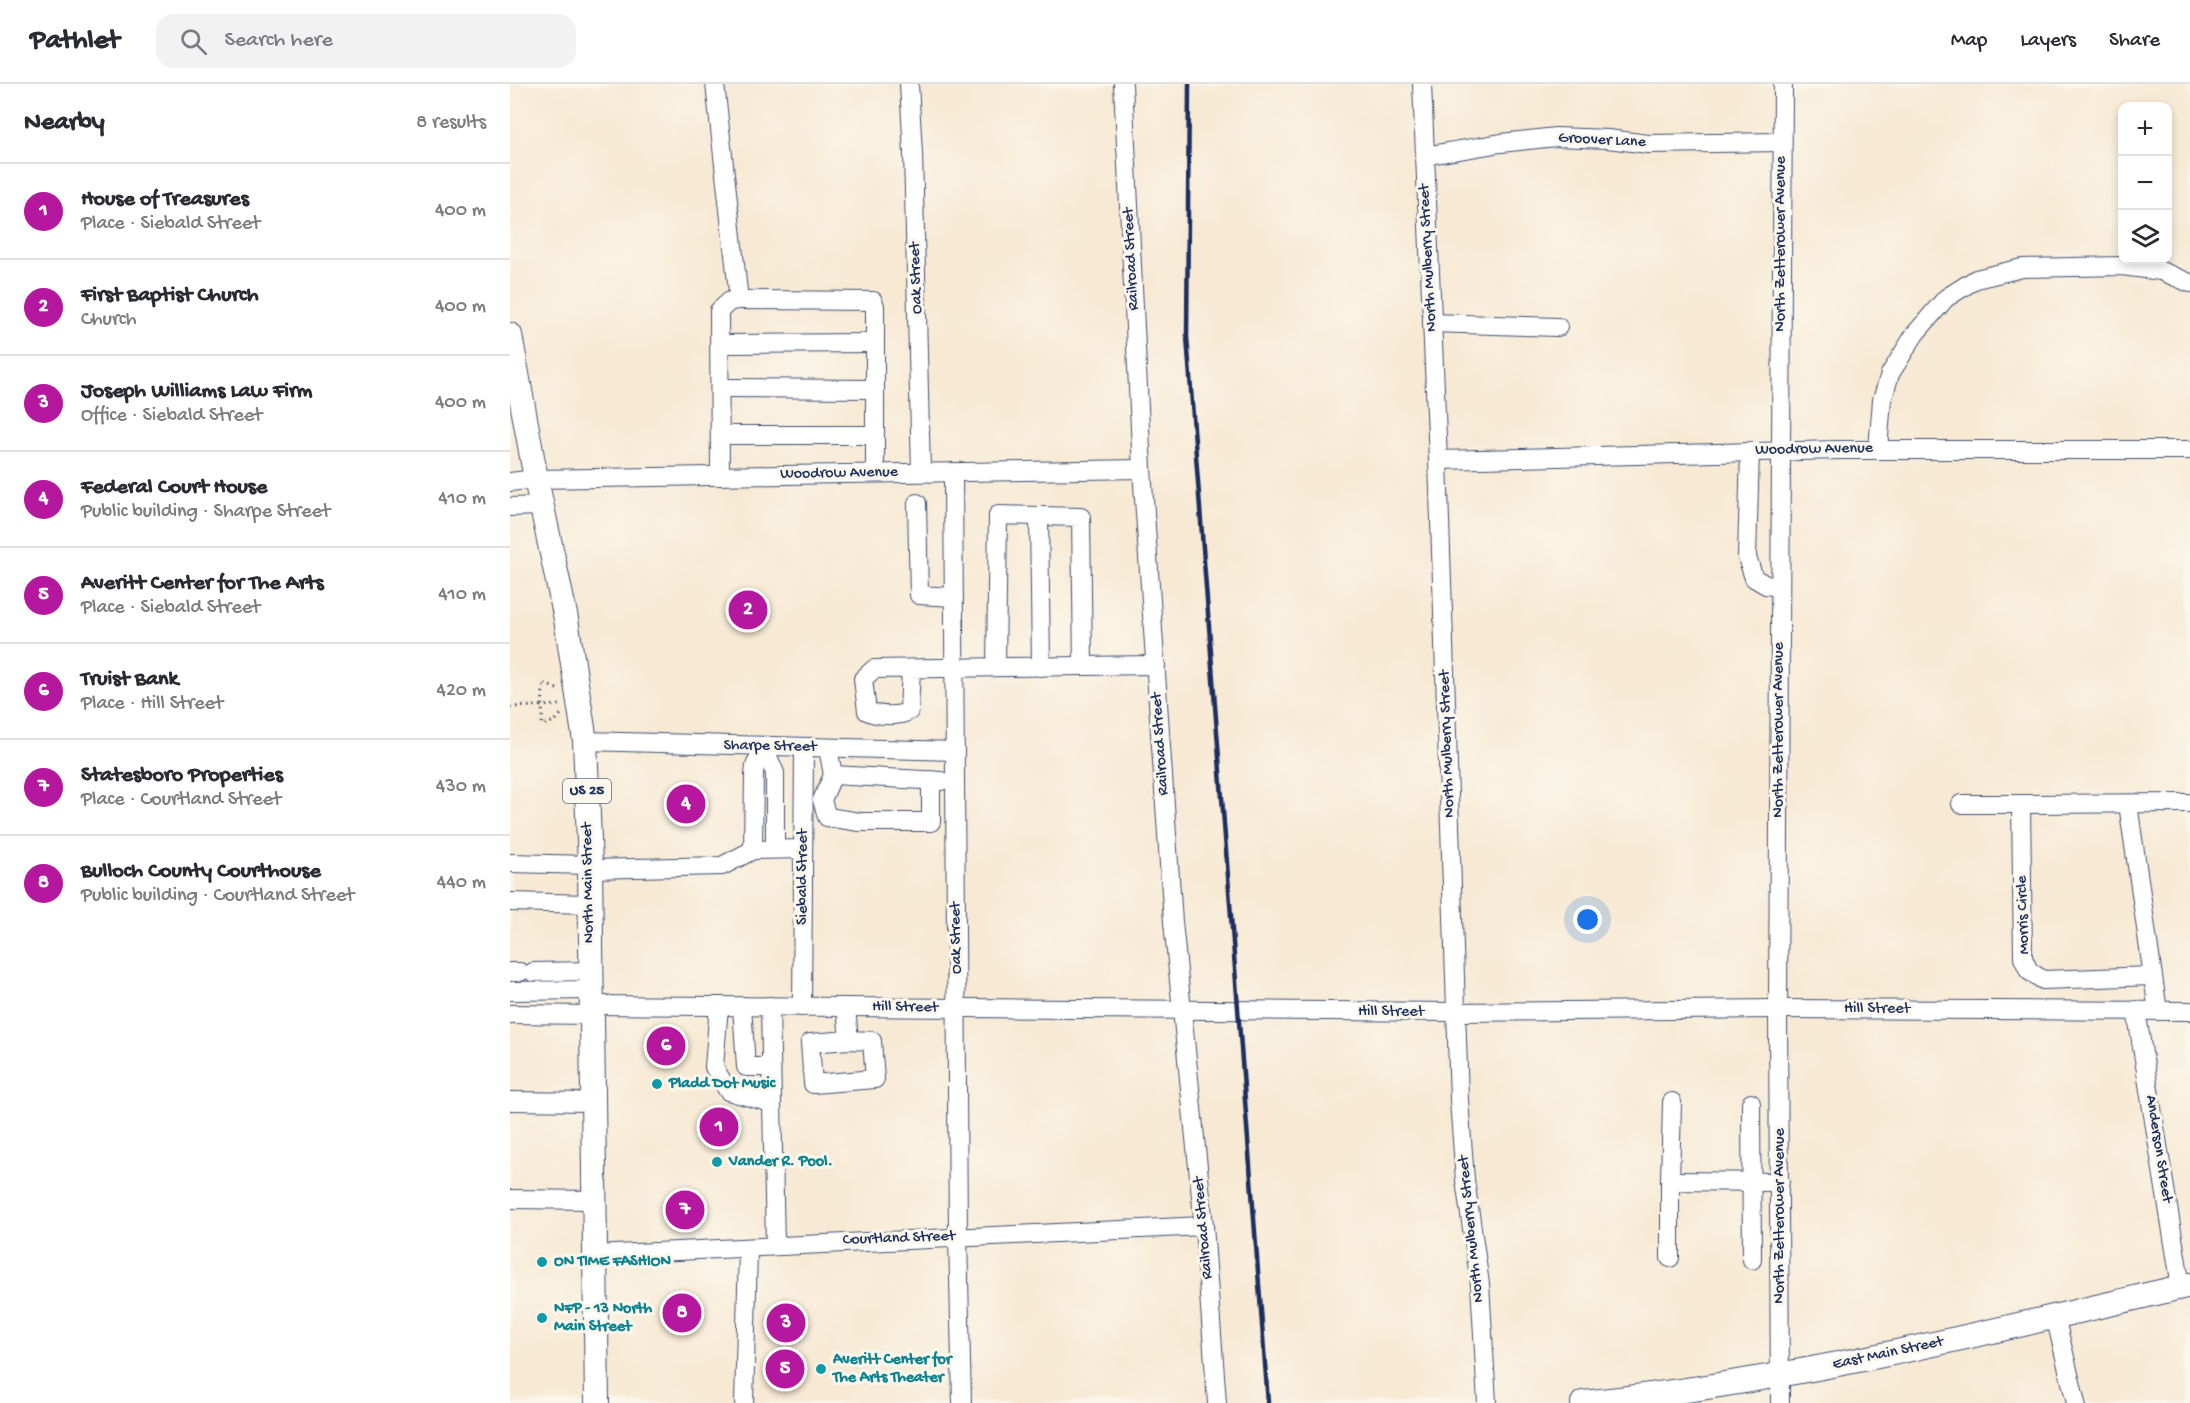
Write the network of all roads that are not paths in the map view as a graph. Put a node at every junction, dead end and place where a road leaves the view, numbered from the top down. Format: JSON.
{"nodes":[{"id":1,"x":715,"y":84,"type":"edge"},
{"id":2,"x":909,"y":84,"type":"edge"},
{"id":3,"x":1123,"y":84,"type":"edge"},
{"id":4,"x":1422,"y":84,"type":"edge"},
{"id":5,"x":1782,"y":84,"type":"edge"},
{"id":6,"x":1782,"y":142,"type":"junction"},
{"id":7,"x":1424,"y":156,"type":"junction"},
{"id":8,"x":2190,"y":283,"type":"edge"},
{"id":9,"x":739,"y":300,"type":"junction"},
{"id":10,"x":1432,"y":323,"type":"junction"},
{"id":11,"x":1558,"y":327,"type":"dead end"},
{"id":12,"x":875,"y":343,"type":"junction"},
{"id":13,"x":720,"y":344,"type":"junction"},
{"id":14,"x":511,"y":346,"type":"edge"},
{"id":15,"x":720,"y":388,"type":"junction"},
{"id":16,"x":875,"y":390,"type":"junction"},
{"id":17,"x":720,"y":435,"type":"junction"},
{"id":18,"x":875,"y":435,"type":"junction"},
{"id":19,"x":1878,"y":449,"type":"junction"},
{"id":20,"x":2190,"y":450,"type":"edge"},
{"id":21,"x":1750,"y":451,"type":"junction"},
{"id":22,"x":1780,"y":451,"type":"junction"},
{"id":23,"x":1438,"y":460,"type":"junction"},
{"id":24,"x":1142,"y":470,"type":"junction"},
{"id":25,"x":921,"y":472,"type":"junction"},
{"id":26,"x":953,"y":472,"type":"junction"},
{"id":27,"x":875,"y":473,"type":"junction"},
{"id":28,"x":720,"y":476,"type":"junction"},
{"id":29,"x":536,"y":479,"type":"junction"},
{"id":30,"x":510,"y":482,"type":"edge"},
{"id":31,"x":917,"y":502,"type":"dead end"},
{"id":32,"x":542,"y":506,"type":"junction"},
{"id":33,"x":510,"y":507,"type":"edge"},
{"id":34,"x":1039,"y":516,"type":"junction"},
{"id":35,"x":1780,"y":587,"type":"junction"},
{"id":36,"x":954,"y":597,"type":"junction"},
{"id":37,"x":1156,"y":665,"type":"junction"},
{"id":38,"x":1083,"y":666,"type":"junction"},
{"id":39,"x":996,"y":667,"type":"junction"},
{"id":40,"x":1041,"y":667,"type":"junction"},
{"id":41,"x":954,"y":668,"type":"junction"},
{"id":42,"x":911,"y":669,"type":"dead end"},
{"id":43,"x":585,"y":741,"type":"junction"},
{"id":44,"x":764,"y":747,"type":"junction"},
{"id":45,"x":804,"y":748,"type":"junction"},
{"id":46,"x":828,"y":748,"type":"junction"},
{"id":47,"x":955,"y":751,"type":"junction"},
{"id":48,"x":832,"y":775,"type":"junction"},
{"id":49,"x":931,"y":780,"type":"junction"},
{"id":50,"x":955,"y":782,"type":"junction"},
{"id":51,"x":2188,"y":803,"type":"dead end"},
{"id":52,"x":1961,"y":804,"type":"dead end"},
{"id":53,"x":2021,"y":804,"type":"junction"},
{"id":54,"x":2128,"y":804,"type":"junction"},
{"id":55,"x":931,"y":811,"type":"junction"},
{"id":56,"x":955,"y":813,"type":"junction"},
{"id":57,"x":775,"y":849,"type":"junction"},
{"id":58,"x":803,"y":849,"type":"junction"},
{"id":59,"x":753,"y":850,"type":"junction"},
{"id":60,"x":510,"y":863,"type":"edge"},
{"id":61,"x":590,"y":867,"type":"junction"},
{"id":62,"x":510,"y":902,"type":"edge"},
{"id":63,"x":590,"y":904,"type":"junction"},
{"id":64,"x":521,"y":972,"type":"edge"},
{"id":65,"x":2152,"y":976,"type":"junction"},
{"id":66,"x":510,"y":991,"type":"edge"},
{"id":67,"x":591,"y":995,"type":"junction"},
{"id":68,"x":719,"y":1006,"type":"junction"},
{"id":69,"x":742,"y":1006,"type":"junction"},
{"id":70,"x":770,"y":1006,"type":"junction"},
{"id":71,"x":802,"y":1007,"type":"junction"},
{"id":72,"x":846,"y":1007,"type":"junction"},
{"id":73,"x":957,"y":1008,"type":"junction"},
{"id":74,"x":1778,"y":1009,"type":"junction"},
{"id":75,"x":1183,"y":1011,"type":"junction"},
{"id":76,"x":2136,"y":1011,"type":"junction"},
{"id":77,"x":2158,"y":1011,"type":"junction"},
{"id":78,"x":2190,"y":1011,"type":"edge"},
{"id":79,"x":1457,"y":1012,"type":"junction"},
{"id":80,"x":510,"y":1014,"type":"edge"},
{"id":81,"x":849,"y":1040,"type":"dead end"},
{"id":82,"x":771,"y":1066,"type":"junction"},
{"id":83,"x":510,"y":1101,"type":"edge"},
{"id":84,"x":592,"y":1102,"type":"junction"},
{"id":85,"x":1671,"y":1102,"type":"dead end"},
{"id":86,"x":772,"y":1103,"type":"junction"},
{"id":87,"x":1751,"y":1103,"type":"dead end"},
{"id":88,"x":1670,"y":1181,"type":"junction"},
{"id":89,"x":1752,"y":1182,"type":"junction"},
{"id":90,"x":1780,"y":1182,"type":"junction"},
{"id":91,"x":510,"y":1200,"type":"edge"},
{"id":92,"x":593,"y":1200,"type":"junction"},
{"id":93,"x":1204,"y":1226,"type":"junction"},
{"id":94,"x":957,"y":1237,"type":"junction"},
{"id":95,"x":775,"y":1245,"type":"junction"},
{"id":96,"x":748,"y":1250,"type":"junction"},
{"id":97,"x":594,"y":1255,"type":"junction"},
{"id":98,"x":1670,"y":1258,"type":"dead end"},
{"id":99,"x":1752,"y":1260,"type":"dead end"},
{"id":100,"x":2186,"y":1286,"type":"edge"},
{"id":101,"x":2055,"y":1316,"type":"junction"},
{"id":102,"x":1780,"y":1376,"type":"junction"},
{"id":103,"x":597,"y":1403,"type":"edge"},
{"id":104,"x":744,"y":1403,"type":"edge"},
{"id":105,"x":962,"y":1403,"type":"edge"},
{"id":106,"x":1217,"y":1403,"type":"edge"},
{"id":107,"x":1487,"y":1403,"type":"edge"},
{"id":108,"x":1583,"y":1403,"type":"edge"},
{"id":109,"x":1780,"y":1403,"type":"edge"},
{"id":110,"x":2076,"y":1403,"type":"edge"}],
"edges":[{"from":1,"to":9,"type":"street"},
{"from":2,"to":25,"type":"street","name":"Oak Street"},
{"from":3,"to":24,"type":"street","name":"Railroad Street"},
{"from":4,"to":7,"type":"street","name":"North Mulberry Street"},
{"from":5,"to":6,"type":"street","name":"North Zetterower Avenue"},
{"from":6,"to":7,"type":"street","name":"Groover Lane"},
{"from":6,"to":22,"type":"street","name":"North Zetterower Avenue"},
{"from":7,"to":10,"type":"street","name":"North Mulberry Street"},
{"from":8,"to":19,"type":"street"},
{"from":9,"to":12,"type":"street"},
{"from":9,"to":13,"type":"street"},
{"from":10,"to":11,"type":"street"},
{"from":10,"to":23,"type":"street","name":"North Mulberry Street"},
{"from":12,"to":13,"type":"street"},
{"from":12,"to":16,"type":"street"},
{"from":13,"to":15,"type":"street"},
{"from":14,"to":29,"type":"main road","name":"North Main Street","number":"US 25"},
{"from":15,"to":16,"type":"street"},
{"from":15,"to":17,"type":"street"},
{"from":16,"to":18,"type":"street"},
{"from":17,"to":18,"type":"street"},
{"from":17,"to":28,"type":"street"},
{"from":18,"to":27,"type":"street"},
{"from":19,"to":20,"type":"street","name":"Woodrow Avenue"},
{"from":19,"to":22,"type":"street","name":"Woodrow Avenue"},
{"from":21,"to":22,"type":"street","name":"Woodrow Avenue"},
{"from":21,"to":23,"type":"street","name":"Woodrow Avenue"},
{"from":21,"to":35,"type":"street"},
{"from":22,"to":35,"type":"street","name":"North Zetterower Avenue"},
{"from":23,"to":79,"type":"street","name":"North Mulberry Street"},
{"from":24,"to":26,"type":"street","name":"Woodrow Avenue"},
{"from":24,"to":37,"type":"street","name":"Railroad Street"},
{"from":25,"to":26,"type":"street","name":"Woodrow Avenue"},
{"from":25,"to":27,"type":"street","name":"Woodrow Avenue"},
{"from":26,"to":36,"type":"street","name":"Oak Street"},
{"from":27,"to":28,"type":"street","name":"Woodrow Avenue"},
{"from":28,"to":29,"type":"street","name":"Woodrow Avenue"},
{"from":29,"to":30,"type":"street","name":"Woodrow Avenue"},
{"from":29,"to":32,"type":"main road","name":"North Main Street","number":"US 25"},
{"from":31,"to":36,"type":"street"},
{"from":32,"to":33,"type":"street"},
{"from":32,"to":43,"type":"main road","name":"North Main Street","number":"US 25"},
{"from":34,"to":38,"type":"street"},
{"from":34,"to":39,"type":"street"},
{"from":34,"to":40,"type":"street"},
{"from":35,"to":74,"type":"street","name":"North Zetterower Avenue"},
{"from":36,"to":41,"type":"street","name":"Oak Street"},
{"from":37,"to":38,"type":"street"},
{"from":37,"to":75,"type":"street","name":"Railroad Street"},
{"from":38,"to":40,"type":"street"},
{"from":39,"to":40,"type":"street"},
{"from":39,"to":41,"type":"street"},
{"from":41,"to":42,"type":"street"},
{"from":41,"to":47,"type":"street","name":"Oak Street"},
{"from":43,"to":44,"type":"street","name":"Sharpe Street"},
{"from":43,"to":61,"type":"main road","name":"North Main Street","number":"US 25"},
{"from":44,"to":45,"type":"street","name":"Sharpe Street"},
{"from":44,"to":57,"type":"street"},
{"from":44,"to":59,"type":"street"},
{"from":45,"to":46,"type":"street","name":"Sharpe Street"},
{"from":45,"to":58,"type":"street","name":"Siebald Street"},
{"from":46,"to":47,"type":"street","name":"Sharpe Street"},
{"from":46,"to":48,"type":"street"},
{"from":47,"to":50,"type":"street","name":"Oak Street"},
{"from":48,"to":49,"type":"street"},
{"from":48,"to":55,"type":"street"},
{"from":49,"to":50,"type":"street"},
{"from":49,"to":55,"type":"street"},
{"from":50,"to":56,"type":"street","name":"Oak Street"},
{"from":51,"to":54,"type":"street"},
{"from":52,"to":53,"type":"street"},
{"from":53,"to":54,"type":"street"},
{"from":53,"to":65,"type":"street","name":"Morris Circle"},
{"from":54,"to":65,"type":"street"},
{"from":55,"to":56,"type":"street"},
{"from":56,"to":73,"type":"street","name":"Oak Street"},
{"from":57,"to":58,"type":"street"},
{"from":57,"to":59,"type":"street"},
{"from":58,"to":71,"type":"street","name":"Siebald Street"},
{"from":59,"to":61,"type":"street"},
{"from":60,"to":61,"type":"street"},
{"from":61,"to":63,"type":"main road","name":"North Main Street","number":"US 25"},
{"from":62,"to":63,"type":"street"},
{"from":63,"to":67,"type":"main road","name":"North Main Street","number":"US 25"},
{"from":64,"to":67,"type":"street"},
{"from":65,"to":77,"type":"street"},
{"from":66,"to":67,"type":"street"},
{"from":67,"to":68,"type":"street","name":"Hill Street"},
{"from":67,"to":80,"type":"street"},
{"from":67,"to":84,"type":"main road","name":"North Main Street","number":"US 25"},
{"from":68,"to":69,"type":"street","name":"Hill Street"},
{"from":68,"to":86,"type":"street"},
{"from":69,"to":70,"type":"street","name":"Hill Street"},
{"from":69,"to":82,"type":"street"},
{"from":70,"to":71,"type":"street","name":"Hill Street"},
{"from":70,"to":82,"type":"street"},
{"from":71,"to":72,"type":"street","name":"Hill Street"},
{"from":72,"to":73,"type":"street","name":"Hill Street"},
{"from":72,"to":81,"type":"street"},
{"from":73,"to":75,"type":"street","name":"Hill Street"},
{"from":73,"to":94,"type":"street","name":"Oak Street"},
{"from":74,"to":76,"type":"street","name":"Hill Street"},
{"from":74,"to":79,"type":"street","name":"Hill Street"},
{"from":74,"to":90,"type":"street","name":"North Zetterower Avenue"},
{"from":75,"to":79,"type":"street","name":"Hill Street"},
{"from":75,"to":93,"type":"street","name":"Railroad Street"},
{"from":76,"to":77,"type":"street","name":"Hill Street"},
{"from":76,"to":100,"type":"street","name":"Anderson Street"},
{"from":77,"to":78,"type":"street","name":"Hill Street"},
{"from":79,"to":107,"type":"street","name":"North Mulberry Street"},
{"from":82,"to":86,"type":"street"},
{"from":83,"to":84,"type":"street"},
{"from":84,"to":92,"type":"main road","name":"North Main Street","number":"US 25"},
{"from":85,"to":88,"type":"street"},
{"from":86,"to":95,"type":"street"},
{"from":87,"to":89,"type":"street"},
{"from":88,"to":89,"type":"street"},
{"from":88,"to":98,"type":"street"},
{"from":89,"to":90,"type":"street"},
{"from":89,"to":99,"type":"street"},
{"from":90,"to":102,"type":"street","name":"North Zetterower Avenue"},
{"from":91,"to":92,"type":"street"},
{"from":92,"to":97,"type":"main road","name":"North Main Street","number":"US 25"},
{"from":93,"to":94,"type":"street","name":"Courtland Street"},
{"from":93,"to":106,"type":"street","name":"Railroad Street"},
{"from":94,"to":95,"type":"street","name":"Courtland Street"},
{"from":94,"to":105,"type":"street","name":"Oak Street"},
{"from":95,"to":96,"type":"street","name":"Courtland Street"},
{"from":96,"to":97,"type":"street","name":"Courtland Street"},
{"from":96,"to":104,"type":"street"},
{"from":97,"to":103,"type":"main road","name":"North Main Street","number":"US 25"},
{"from":100,"to":101,"type":"main road","name":"East Main Street"},
{"from":101,"to":102,"type":"main road","name":"East Main Street"},
{"from":101,"to":110,"type":"street"},
{"from":102,"to":108,"type":"main road","name":"East Main Street"},
{"from":102,"to":109,"type":"street","name":"North Zetterower Avenue"}]}
